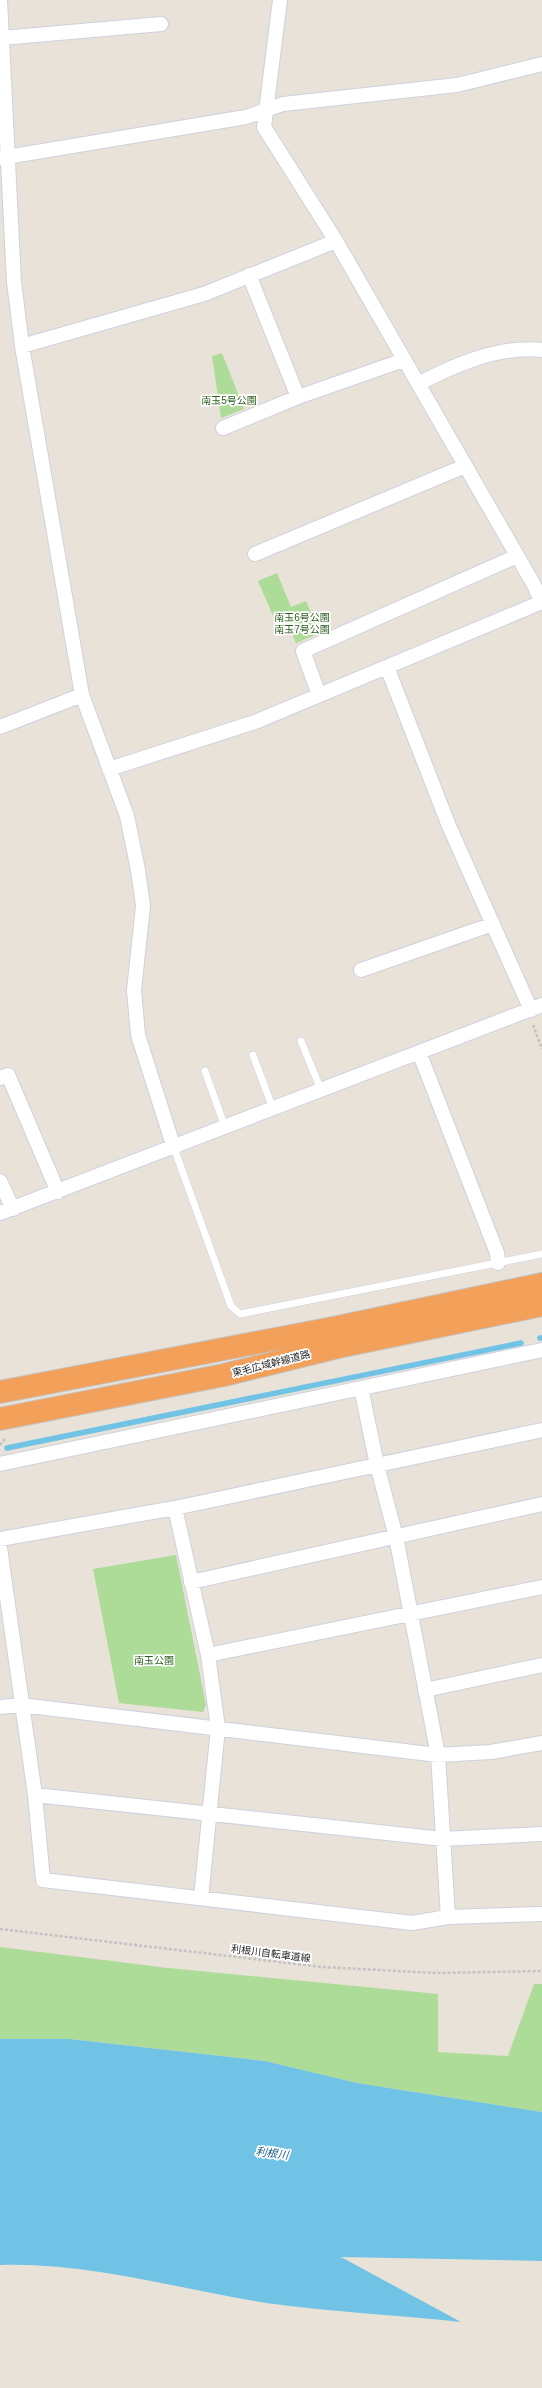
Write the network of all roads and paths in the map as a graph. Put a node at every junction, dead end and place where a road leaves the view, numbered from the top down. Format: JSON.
{"nodes":[{"id":1,"x":0,"y":0,"type":"edge"},
{"id":2,"x":280,"y":0,"type":"edge"},
{"id":3,"x":160,"y":24,"type":"dead end"},
{"id":4,"x":2,"y":38,"type":"junction"},
{"id":5,"x":542,"y":64,"type":"edge"},
{"id":6,"x":266,"y":110,"type":"junction"},
{"id":7,"x":5,"y":158,"type":"edge"},
{"id":8,"x":6,"y":218,"type":"edge"},
{"id":9,"x":336,"y":241,"type":"junction"},
{"id":10,"x":249,"y":275,"type":"junction"},
{"id":11,"x":22,"y":346,"type":"junction"},
{"id":12,"x":542,"y":350,"type":"edge"},
{"id":13,"x":404,"y":360,"type":"junction"},
{"id":14,"x":418,"y":384,"type":"junction"},
{"id":15,"x":298,"y":397,"type":"junction"},
{"id":16,"x":223,"y":428,"type":"dead end"},
{"id":17,"x":465,"y":466,"type":"junction"},
{"id":18,"x":255,"y":554,"type":"dead end"},
{"id":19,"x":517,"y":556,"type":"junction"},
{"id":20,"x":538,"y":584,"type":"edge"},
{"id":21,"x":542,"y":602,"type":"edge"},
{"id":22,"x":387,"y":667,"type":"junction"},
{"id":23,"x":82,"y":695,"type":"junction"},
{"id":24,"x":319,"y":695,"type":"junction"},
{"id":25,"x":0,"y":727,"type":"edge"},
{"id":26,"x":109,"y":769,"type":"junction"},
{"id":27,"x":493,"y":924,"type":"junction"},
{"id":28,"x":361,"y":970,"type":"dead end"},
{"id":29,"x":536,"y":1007,"type":"edge"},
{"id":30,"x":301,"y":1041,"type":"dead end"},
{"id":31,"x":542,"y":1049,"type":"edge"},
{"id":32,"x":418,"y":1052,"type":"junction"},
{"id":33,"x":253,"y":1055,"type":"dead end"},
{"id":34,"x":205,"y":1071,"type":"dead end"},
{"id":35,"x":0,"y":1078,"type":"edge"},
{"id":36,"x":320,"y":1090,"type":"junction"},
{"id":37,"x":273,"y":1108,"type":"junction"},
{"id":38,"x":225,"y":1127,"type":"junction"},
{"id":39,"x":174,"y":1148,"type":"junction"},
{"id":40,"x":0,"y":1181,"type":"edge"},
{"id":41,"x":58,"y":1192,"type":"junction"},
{"id":42,"x":6,"y":1211,"type":"edge"},
{"id":43,"x":542,"y":1254,"type":"edge"},
{"id":44,"x":498,"y":1263,"type":"junction"},
{"id":45,"x":542,"y":1284,"type":"edge"},
{"id":46,"x":542,"y":1305,"type":"edge"},
{"id":47,"x":542,"y":1350,"type":"edge"},
{"id":48,"x":361,"y":1388,"type":"junction"},
{"id":49,"x":0,"y":1392,"type":"edge"},
{"id":50,"x":3,"y":1428,"type":"edge"},
{"id":51,"x":542,"y":1430,"type":"edge"},
{"id":52,"x":0,"y":1445,"type":"edge"},
{"id":53,"x":0,"y":1464,"type":"edge"},
{"id":54,"x":377,"y":1465,"type":"junction"},
{"id":55,"x":542,"y":1504,"type":"edge"},
{"id":56,"x":175,"y":1508,"type":"junction"},
{"id":57,"x":396,"y":1537,"type":"junction"},
{"id":58,"x":0,"y":1539,"type":"edge"},
{"id":59,"x":0,"y":1548,"type":"edge"},
{"id":60,"x":192,"y":1582,"type":"junction"},
{"id":61,"x":542,"y":1587,"type":"edge"},
{"id":62,"x":411,"y":1614,"type":"junction"},
{"id":63,"x":5,"y":1619,"type":"edge"},
{"id":64,"x":208,"y":1655,"type":"junction"},
{"id":65,"x":542,"y":1665,"type":"edge"},
{"id":66,"x":425,"y":1690,"type":"junction"},
{"id":67,"x":21,"y":1705,"type":"junction"},
{"id":68,"x":0,"y":1707,"type":"edge"},
{"id":69,"x":218,"y":1728,"type":"junction"},
{"id":70,"x":542,"y":1743,"type":"edge"},
{"id":71,"x":438,"y":1756,"type":"junction"},
{"id":72,"x":35,"y":1795,"type":"junction"},
{"id":73,"x":208,"y":1815,"type":"junction"},
{"id":74,"x":542,"y":1834,"type":"edge"},
{"id":75,"x":443,"y":1839,"type":"junction"},
{"id":76,"x":202,"y":1898,"type":"junction"},
{"id":77,"x":542,"y":1914,"type":"edge"},
{"id":78,"x":448,"y":1917,"type":"junction"},
{"id":79,"x":0,"y":1929,"type":"edge"},
{"id":80,"x":542,"y":1971,"type":"edge"}],
"edges":[{"from":1,"to":4,"type":"street"},
{"from":2,"to":6,"type":"street"},
{"from":3,"to":4,"type":"street"},
{"from":4,"to":7,"type":"street"},
{"from":5,"to":6,"type":"street"},
{"from":6,"to":7,"type":"street"},
{"from":6,"to":9,"type":"street"},
{"from":7,"to":8,"type":"street"},
{"from":8,"to":11,"type":"street"},
{"from":9,"to":10,"type":"street"},
{"from":9,"to":13,"type":"street"},
{"from":10,"to":11,"type":"street"},
{"from":10,"to":15,"type":"street"},
{"from":11,"to":23,"type":"street"},
{"from":12,"to":14,"type":"street"},
{"from":13,"to":14,"type":"street"},
{"from":13,"to":15,"type":"street"},
{"from":14,"to":17,"type":"street"},
{"from":15,"to":16,"type":"street"},
{"from":17,"to":18,"type":"street"},
{"from":17,"to":19,"type":"street"},
{"from":19,"to":20,"type":"street"},
{"from":19,"to":24,"type":"street"},
{"from":20,"to":21,"type":"street"},
{"from":21,"to":22,"type":"street"},
{"from":22,"to":24,"type":"street"},
{"from":22,"to":27,"type":"street"},
{"from":23,"to":25,"type":"street"},
{"from":23,"to":26,"type":"street"},
{"from":24,"to":26,"type":"street"},
{"from":26,"to":39,"type":"street"},
{"from":27,"to":28,"type":"street"},
{"from":27,"to":29,"type":"street"},
{"from":29,"to":31,"type":"path"},
{"from":29,"to":32,"type":"street"},
{"from":30,"to":36,"type":"lane"},
{"from":32,"to":36,"type":"street"},
{"from":32,"to":44,"type":"street"},
{"from":33,"to":37,"type":"lane"},
{"from":34,"to":38,"type":"lane"},
{"from":35,"to":41,"type":"street"},
{"from":36,"to":37,"type":"street"},
{"from":37,"to":38,"type":"street"},
{"from":38,"to":39,"type":"street"},
{"from":39,"to":41,"type":"street"},
{"from":39,"to":44,"type":"lane"},
{"from":40,"to":42,"type":"street"},
{"from":41,"to":42,"type":"street"},
{"from":43,"to":44,"type":"lane"},
{"from":45,"to":49,"type":"highway"},
{"from":46,"to":50,"type":"highway","name":"東毛広域幹線道路"},
{"from":47,"to":48,"type":"street"},
{"from":48,"to":53,"type":"street"},
{"from":48,"to":54,"type":"street"},
{"from":50,"to":52,"type":"path"},
{"from":51,"to":54,"type":"street"},
{"from":54,"to":56,"type":"street"},
{"from":54,"to":57,"type":"street"},
{"from":55,"to":57,"type":"street"},
{"from":56,"to":58,"type":"street"},
{"from":56,"to":60,"type":"street"},
{"from":57,"to":60,"type":"street"},
{"from":57,"to":62,"type":"street"},
{"from":59,"to":63,"type":"street"},
{"from":60,"to":64,"type":"street"},
{"from":61,"to":62,"type":"street"},
{"from":62,"to":64,"type":"street"},
{"from":62,"to":66,"type":"street"},
{"from":63,"to":67,"type":"street"},
{"from":64,"to":69,"type":"street"},
{"from":65,"to":66,"type":"street"},
{"from":66,"to":71,"type":"street"},
{"from":67,"to":68,"type":"street"},
{"from":67,"to":69,"type":"street"},
{"from":67,"to":72,"type":"street"},
{"from":69,"to":71,"type":"street"},
{"from":69,"to":73,"type":"street"},
{"from":70,"to":71,"type":"street"},
{"from":71,"to":75,"type":"street"},
{"from":72,"to":73,"type":"street"},
{"from":72,"to":76,"type":"street"},
{"from":73,"to":75,"type":"street"},
{"from":73,"to":76,"type":"street"},
{"from":74,"to":75,"type":"street"},
{"from":75,"to":78,"type":"street"},
{"from":76,"to":78,"type":"street"},
{"from":77,"to":78,"type":"street"},
{"from":79,"to":80,"type":"path","name":"利根川自転車道線"}]}
